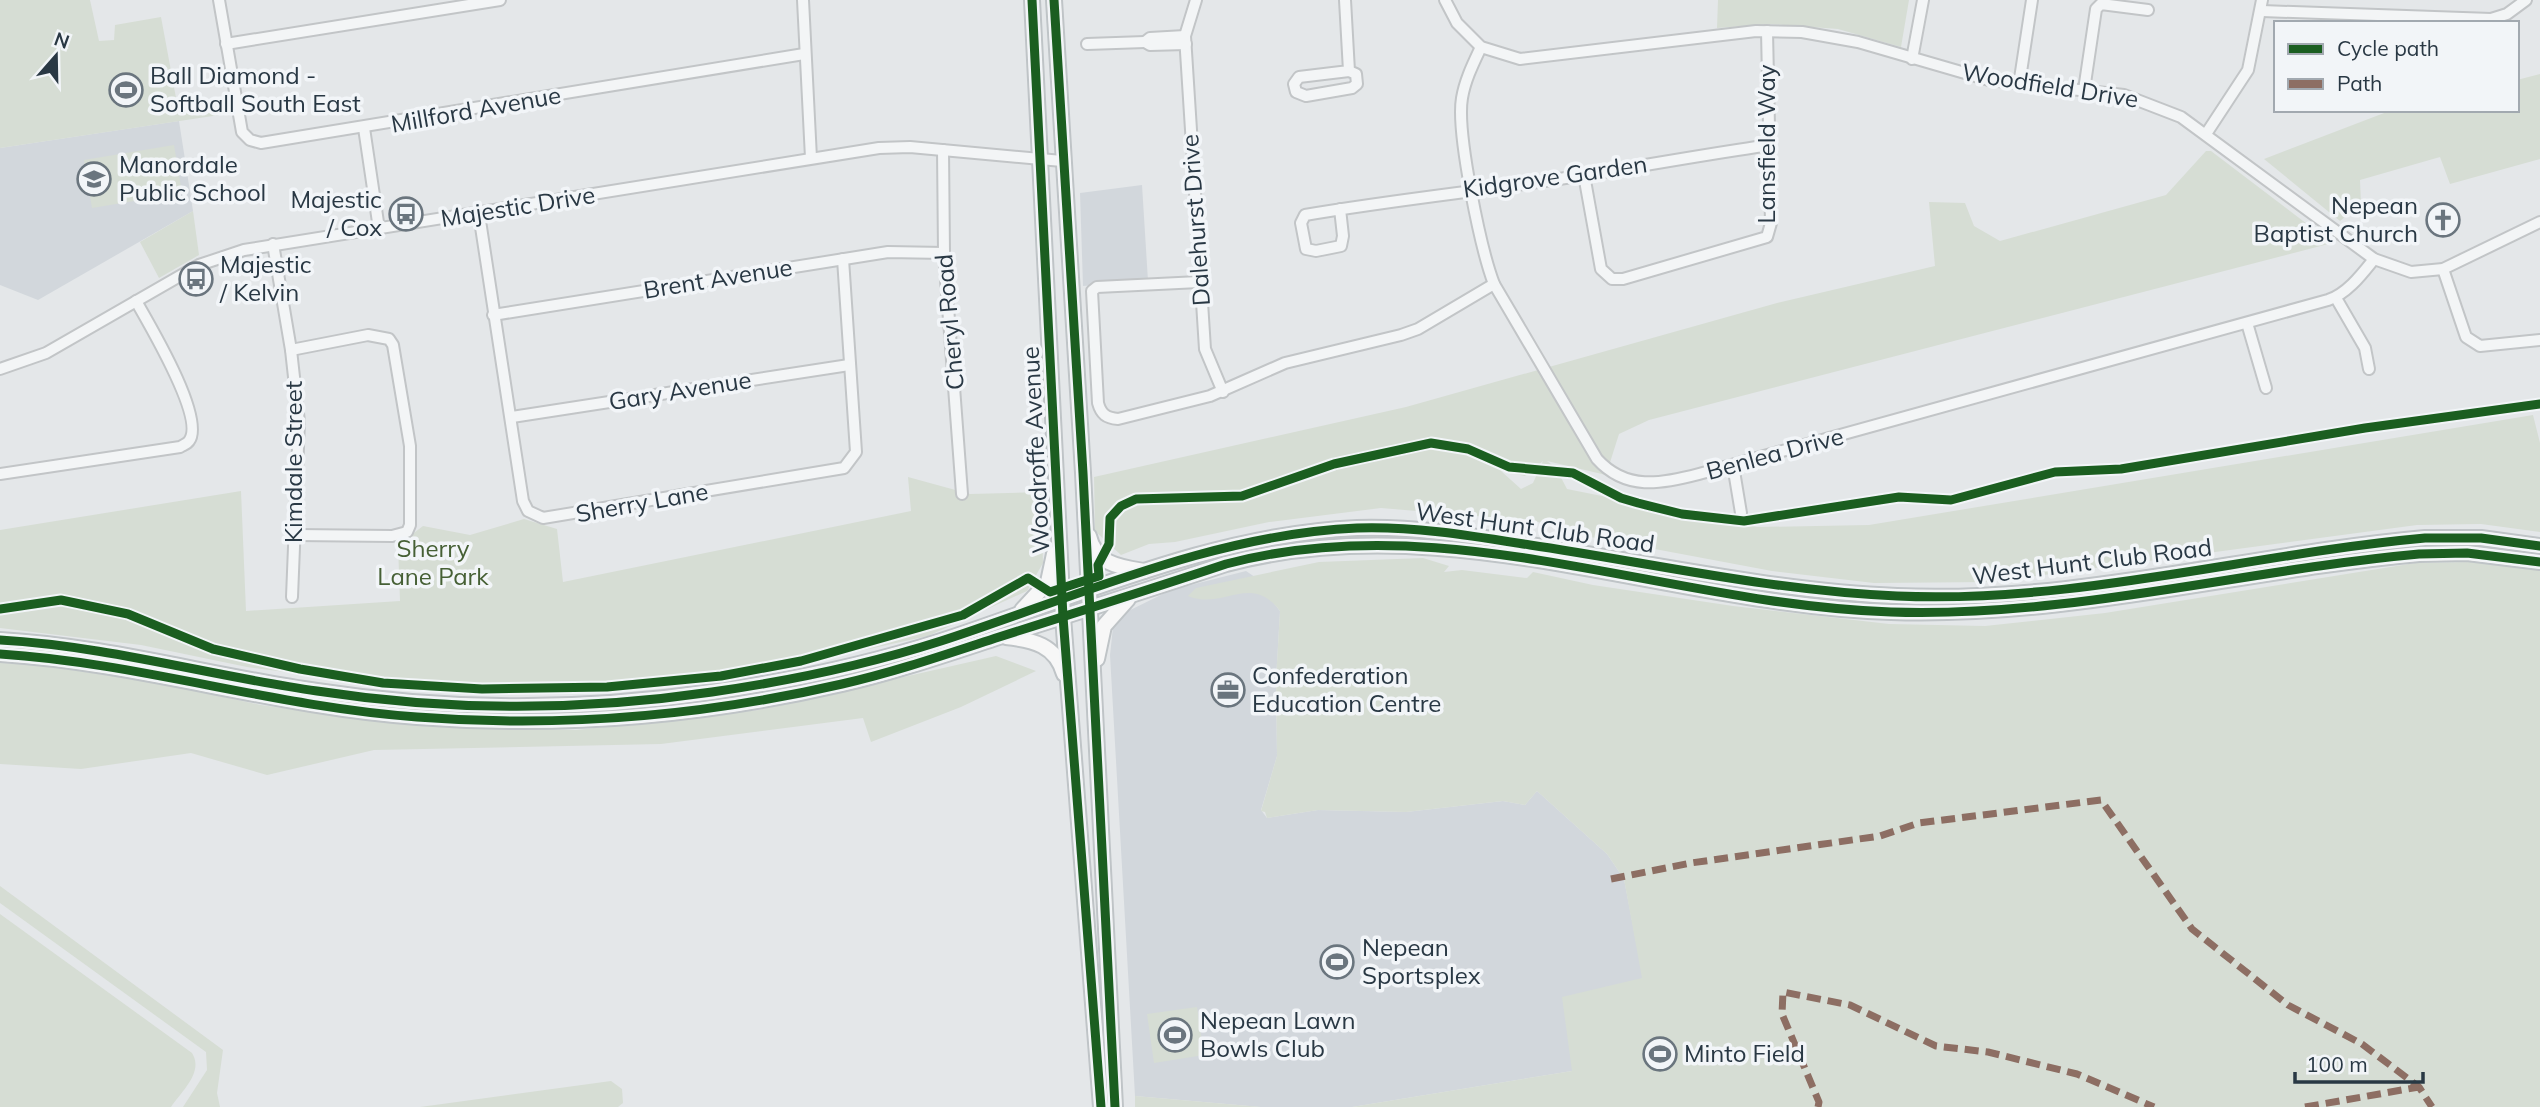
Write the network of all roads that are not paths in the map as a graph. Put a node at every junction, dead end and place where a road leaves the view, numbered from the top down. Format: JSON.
{"nodes":[{"id":1,"x":219,"y":0,"type":"edge"},
{"id":2,"x":500,"y":0,"type":"edge"},
{"id":3,"x":803,"y":0,"type":"edge"},
{"id":4,"x":1032,"y":0,"type":"edge"},
{"id":5,"x":1055,"y":0,"type":"edge"},
{"id":6,"x":1196,"y":0,"type":"edge"},
{"id":7,"x":1345,"y":0,"type":"edge"},
{"id":8,"x":1445,"y":0,"type":"edge"},
{"id":9,"x":1923,"y":0,"type":"edge"},
{"id":10,"x":2032,"y":0,"type":"edge"},
{"id":11,"x":2525,"y":0,"type":"edge"},
{"id":12,"x":2262,"y":5,"type":"edge"},
{"id":13,"x":2148,"y":10,"type":"dead end"},
{"id":14,"x":2351,"y":18,"type":"edge"},
{"id":15,"x":2430,"y":20,"type":"edge"},
{"id":16,"x":1767,"y":31,"type":"junction"},
{"id":17,"x":1186,"y":40,"type":"junction"},
{"id":18,"x":226,"y":44,"type":"junction"},
{"id":19,"x":1087,"y":44,"type":"dead end"},
{"id":20,"x":1481,"y":47,"type":"junction"},
{"id":21,"x":804,"y":54,"type":"junction"},
{"id":22,"x":1912,"y":59,"type":"junction"},
{"id":23,"x":1349,"y":71,"type":"junction"},
{"id":24,"x":2019,"y":85,"type":"junction"},
{"id":25,"x":2084,"y":90,"type":"junction"},
{"id":26,"x":364,"y":128,"type":"junction"},
{"id":27,"x":2206,"y":134,"type":"junction"},
{"id":28,"x":1770,"y":145,"type":"junction"},
{"id":29,"x":943,"y":150,"type":"junction"},
{"id":30,"x":811,"y":158,"type":"junction"},
{"id":31,"x":1041,"y":159,"type":"junction"},
{"id":32,"x":1062,"y":161,"type":"junction"},
{"id":33,"x":1584,"y":175,"type":"junction"},
{"id":34,"x":1473,"y":189,"type":"junction"},
{"id":35,"x":1340,"y":209,"type":"junction"},
{"id":36,"x":479,"y":214,"type":"junction"},
{"id":37,"x":2540,"y":222,"type":"edge"},
{"id":38,"x":379,"y":229,"type":"junction"},
{"id":39,"x":273,"y":244,"type":"junction"},
{"id":40,"x":944,"y":253,"type":"junction"},
{"id":41,"x":843,"y":259,"type":"junction"},
{"id":42,"x":2374,"y":259,"type":"junction"},
{"id":43,"x":1069,"y":267,"type":"junction"},
{"id":44,"x":1047,"y":268,"type":"junction"},
{"id":45,"x":2443,"y":269,"type":"junction"},
{"id":46,"x":1199,"y":282,"type":"junction"},
{"id":47,"x":1494,"y":284,"type":"junction"},
{"id":48,"x":2336,"y":298,"type":"junction"},
{"id":49,"x":136,"y":301,"type":"junction"},
{"id":50,"x":493,"y":315,"type":"junction"},
{"id":51,"x":2247,"y":323,"type":"junction"},
{"id":52,"x":2540,"y":340,"type":"edge"},
{"id":53,"x":291,"y":350,"type":"junction"},
{"id":54,"x":849,"y":365,"type":"junction"},
{"id":55,"x":0,"y":369,"type":"edge"},
{"id":56,"x":2369,"y":369,"type":"dead end"},
{"id":57,"x":2266,"y":388,"type":"dead end"},
{"id":58,"x":1223,"y":392,"type":"junction"},
{"id":59,"x":512,"y":417,"type":"junction"},
{"id":60,"x":1733,"y":465,"type":"junction"},
{"id":61,"x":0,"y":474,"type":"edge"},
{"id":62,"x":962,"y":494,"type":"dead end"},
{"id":63,"x":1084,"y":511,"type":"junction"},
{"id":64,"x":1741,"y":513,"type":"dead end"},
{"id":65,"x":1059,"y":518,"type":"junction"},
{"id":66,"x":296,"y":535,"type":"junction"},
{"id":67,"x":2540,"y":546,"type":"edge"},
{"id":68,"x":2540,"y":562,"type":"edge"},
{"id":69,"x":1149,"y":572,"type":"junction"},
{"id":70,"x":1088,"y":592,"type":"junction"},
{"id":71,"x":1132,"y":595,"type":"junction"},
{"id":72,"x":292,"y":597,"type":"dead end"},
{"id":73,"x":1062,"y":599,"type":"junction"},
{"id":74,"x":1089,"y":609,"type":"junction"},
{"id":75,"x":1018,"y":614,"type":"junction"},
{"id":76,"x":1063,"y":617,"type":"junction"},
{"id":77,"x":1001,"y":637,"type":"junction"},
{"id":78,"x":0,"y":640,"type":"edge"},
{"id":79,"x":0,"y":654,"type":"edge"},
{"id":80,"x":1092,"y":681,"type":"junction"},
{"id":81,"x":1069,"y":694,"type":"junction"},
{"id":82,"x":1101,"y":867,"type":"junction"},
{"id":83,"x":1084,"y":868,"type":"junction"},
{"id":84,"x":1101,"y":1107,"type":"edge"},
{"id":85,"x":1115,"y":1107,"type":"edge"}],
"edges":[{"from":1,"to":18,"type":"street","name":"Millford Avenue"},
{"from":2,"to":18,"type":"street"},
{"from":3,"to":21,"type":"street"},
{"from":4,"to":31,"type":"main road","name":"Woodroffe Avenue"},
{"from":5,"to":32,"type":"main road","name":"Woodroffe Avenue"},
{"from":6,"to":17,"type":"street","name":"Dalehurst Drive"},
{"from":7,"to":23,"type":"street"},
{"from":8,"to":20,"type":"street","name":"Woodfield Drive"},
{"from":9,"to":22,"type":"street"},
{"from":10,"to":24,"type":"street"},
{"from":11,"to":15,"type":"street"},
{"from":12,"to":14,"type":"street"},
{"from":12,"to":27,"type":"street"},
{"from":13,"to":25,"type":"street"},
{"from":14,"to":15,"type":"street"},
{"from":16,"to":20,"type":"street","name":"Woodfield Drive"},
{"from":16,"to":22,"type":"street","name":"Woodfield Drive"},
{"from":16,"to":28,"type":"street","name":"Lansfield Way"},
{"from":17,"to":19,"type":"street"},
{"from":17,"to":46,"type":"street","name":"Dalehurst Drive"},
{"from":18,"to":26,"type":"street","name":"Millford Avenue"},
{"from":20,"to":34,"type":"street","name":"Benlea Drive"},
{"from":21,"to":26,"type":"street","name":"Millford Avenue"},
{"from":21,"to":30,"type":"street"},
{"from":22,"to":24,"type":"street","name":"Woodfield Drive"},
{"from":23,"to":23,"type":"street"},
{"from":24,"to":25,"type":"street","name":"Woodfield Drive"},
{"from":25,"to":27,"type":"street","name":"Woodfield Drive"},
{"from":26,"to":38,"type":"street"},
{"from":27,"to":42,"type":"street","name":"Woodfield Drive"},
{"from":28,"to":33,"type":"street","name":"Kidgrove Garden"},
{"from":28,"to":33,"type":"street","name":"Lansfield Way"},
{"from":29,"to":30,"type":"street","name":"Majestic Drive"},
{"from":29,"to":31,"type":"street","name":"Majestic Drive"},
{"from":29,"to":40,"type":"street","name":"Cheryl Road"},
{"from":30,"to":36,"type":"street","name":"Majestic Drive"},
{"from":31,"to":32,"type":"street","name":"Majestic Drive"},
{"from":31,"to":44,"type":"main road","name":"Woodroffe Avenue"},
{"from":32,"to":43,"type":"main road","name":"Woodroffe Avenue"},
{"from":33,"to":34,"type":"street","name":"Kidgrove Garden"},
{"from":34,"to":35,"type":"street","name":"Kidgrove Garden"},
{"from":34,"to":47,"type":"street","name":"Benlea Drive"},
{"from":35,"to":35,"type":"street","name":"Kidgrove Garden"},
{"from":36,"to":38,"type":"street","name":"Majestic Drive"},
{"from":36,"to":50,"type":"street","name":"Sherry Lane"},
{"from":37,"to":45,"type":"street","name":"Woodfield Drive"},
{"from":38,"to":39,"type":"street","name":"Majestic Drive"},
{"from":39,"to":49,"type":"street","name":"Majestic Drive"},
{"from":39,"to":53,"type":"street","name":"Kimdale Street"},
{"from":40,"to":41,"type":"street","name":"Brent Avenue"},
{"from":40,"to":62,"type":"street","name":"Cheryl Road"},
{"from":41,"to":50,"type":"street","name":"Brent Avenue"},
{"from":41,"to":54,"type":"street","name":"Sherry Lane"},
{"from":42,"to":45,"type":"street","name":"Woodfield Drive"},
{"from":42,"to":48,"type":"street"},
{"from":43,"to":44,"type":"main road"},
{"from":43,"to":63,"type":"main road","name":"Woodroffe Avenue"},
{"from":44,"to":65,"type":"main road","name":"Woodroffe Avenue"},
{"from":45,"to":52,"type":"street"},
{"from":46,"to":58,"type":"street","name":"Dalehurst Drive"},
{"from":46,"to":58,"type":"street"},
{"from":47,"to":58,"type":"street"},
{"from":47,"to":60,"type":"street","name":"Benlea Drive"},
{"from":48,"to":51,"type":"street","name":"Benlea Drive"},
{"from":48,"to":56,"type":"street"},
{"from":49,"to":55,"type":"street","name":"Majestic Drive"},
{"from":49,"to":61,"type":"street"},
{"from":50,"to":59,"type":"street","name":"Sherry Lane"},
{"from":51,"to":57,"type":"street"},
{"from":51,"to":60,"type":"street","name":"Benlea Drive"},
{"from":53,"to":66,"type":"street","name":"Kimdale Street"},
{"from":53,"to":66,"type":"street"},
{"from":54,"to":59,"type":"street","name":"Gary Avenue"},
{"from":54,"to":59,"type":"street","name":"Sherry Lane"},
{"from":60,"to":64,"type":"street"},
{"from":63,"to":69,"type":"main road"},
{"from":63,"to":70,"type":"main road","name":"Woodroffe Avenue"},
{"from":65,"to":73,"type":"main road","name":"Woodroffe Avenue"},
{"from":65,"to":75,"type":"main road"},
{"from":66,"to":72,"type":"street","name":"Kimdale Street"},
{"from":67,"to":69,"type":"main road","name":"West Hunt Club Road"},
{"from":68,"to":71,"type":"main road","name":"West Hunt Club Road"},
{"from":69,"to":70,"type":"main road","name":"West Hunt Club Road"},
{"from":70,"to":73,"type":"main road","name":"West Hunt Club Road"},
{"from":70,"to":74,"type":"main road","name":"Woodroffe Avenue"},
{"from":71,"to":74,"type":"main road","name":"West Hunt Club Road"},
{"from":71,"to":80,"type":"main road"},
{"from":73,"to":75,"type":"main road","name":"West Hunt Club Road"},
{"from":73,"to":76,"type":"main road","name":"Woodroffe Avenue"},
{"from":74,"to":76,"type":"main road","name":"West Hunt Club Road"},
{"from":74,"to":80,"type":"main road","name":"Woodroffe Avenue"},
{"from":75,"to":78,"type":"main road","name":"West Hunt Club Road"},
{"from":76,"to":77,"type":"main road","name":"West Hunt Club Road"},
{"from":76,"to":81,"type":"main road","name":"Woodroffe Avenue"},
{"from":77,"to":79,"type":"main road","name":"West Hunt Club Road"},
{"from":77,"to":81,"type":"main road"},
{"from":80,"to":82,"type":"main road","name":"Woodroffe Avenue"},
{"from":81,"to":83,"type":"main road","name":"Woodroffe Avenue"},
{"from":82,"to":83,"type":"main road"},
{"from":82,"to":85,"type":"main road","name":"Woodroffe Avenue"},
{"from":83,"to":84,"type":"main road","name":"Woodroffe Avenue"}]}
